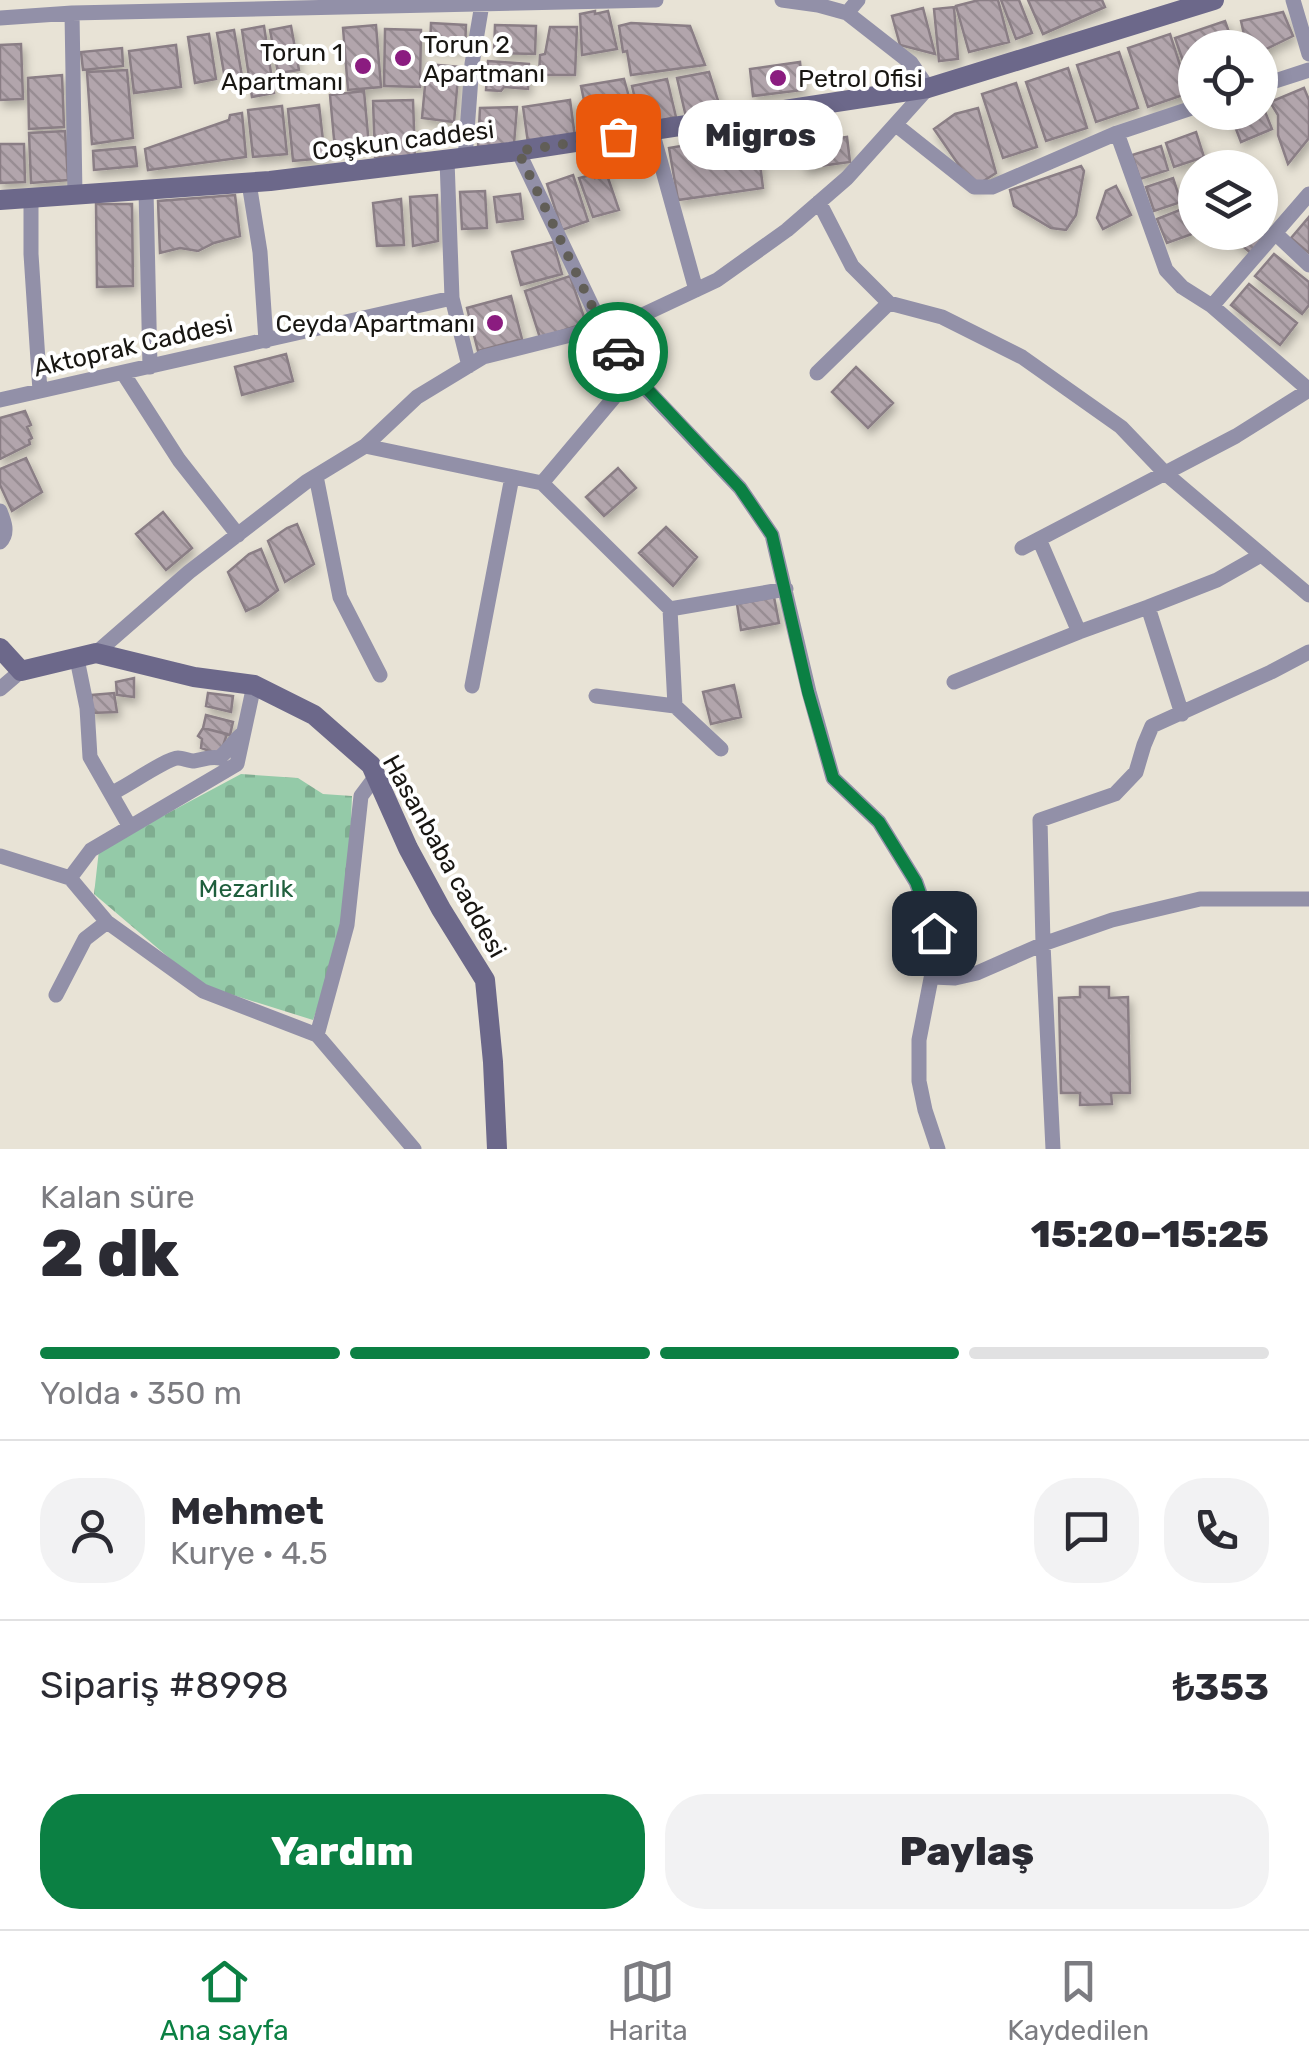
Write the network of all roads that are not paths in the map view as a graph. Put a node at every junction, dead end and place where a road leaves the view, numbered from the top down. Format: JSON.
{"nodes":[{"id":1,"x":656,"y":0,"type":"edge"},
{"id":2,"x":782,"y":0,"type":"edge"},
{"id":3,"x":1214,"y":0,"type":"edge"},
{"id":4,"x":1292,"y":0,"type":"edge"},
{"id":5,"x":326,"y":4,"type":"edge"},
{"id":6,"x":482,"y":4,"type":"junction"},
{"id":7,"x":853,"y":6,"type":"edge"},
{"id":8,"x":72,"y":13,"type":"junction"},
{"id":9,"x":0,"y":18,"type":"edge"},
{"id":10,"x":1309,"y":54,"type":"edge"},
{"id":11,"x":1309,"y":70,"type":"edge"},
{"id":12,"x":1278,"y":80,"type":"edge"},
{"id":13,"x":928,"y":88,"type":"junction"},
{"id":14,"x":1178,"y":114,"type":"edge"},
{"id":15,"x":896,"y":124,"type":"junction"},
{"id":16,"x":652,"y":131,"type":"junction"},
{"id":17,"x":1118,"y":133,"type":"junction"},
{"id":18,"x":518,"y":151,"type":"junction"},
{"id":19,"x":456,"y":159,"type":"junction"},
{"id":20,"x":249,"y":183,"type":"junction"},
{"id":21,"x":146,"y":190,"type":"junction"},
{"id":22,"x":1309,"y":194,"type":"edge"},
{"id":23,"x":76,"y":195,"type":"junction"},
{"id":24,"x":32,"y":198,"type":"junction"},
{"id":25,"x":0,"y":200,"type":"edge"},
{"id":26,"x":819,"y":202,"type":"junction"},
{"id":27,"x":1278,"y":230,"type":"edge"},
{"id":28,"x":1278,"y":236,"type":"edge"},
{"id":29,"x":1260,"y":250,"type":"edge"},
{"id":30,"x":1309,"y":264,"type":"edge"},
{"id":31,"x":696,"y":290,"type":"junction"},
{"id":32,"x":452,"y":298,"type":"junction"},
{"id":33,"x":889,"y":303,"type":"junction"},
{"id":34,"x":1212,"y":306,"type":"junction"},
{"id":35,"x":602,"y":327,"type":"junction"},
{"id":36,"x":266,"y":341,"type":"junction"},
{"id":37,"x":469,"y":366,"type":"junction"},
{"id":38,"x":150,"y":367,"type":"junction"},
{"id":39,"x":123,"y":373,"type":"junction"},
{"id":40,"x":817,"y":373,"type":"dead end"},
{"id":41,"x":633,"y":374,"type":"junction"},
{"id":42,"x":1309,"y":390,"type":"edge"},
{"id":43,"x":40,"y":391,"type":"junction"},
{"id":44,"x":0,"y":400,"type":"edge"},
{"id":45,"x":365,"y":446,"type":"junction"},
{"id":46,"x":1165,"y":473,"type":"junction"},
{"id":47,"x":316,"y":476,"type":"junction"},
{"id":48,"x":512,"y":477,"type":"junction"},
{"id":49,"x":542,"y":483,"type":"junction"},
{"id":50,"x":0,"y":510,"type":"edge"},
{"id":51,"x":238,"y":535,"type":"junction"},
{"id":52,"x":1040,"y":539,"type":"junction"},
{"id":53,"x":0,"y":542,"type":"edge"},
{"id":54,"x":1022,"y":548,"type":"dead end"},
{"id":55,"x":1261,"y":555,"type":"junction"},
{"id":56,"x":786,"y":590,"type":"junction"},
{"id":57,"x":1309,"y":595,"type":"edge"},
{"id":58,"x":1148,"y":608,"type":"junction"},
{"id":59,"x":670,"y":609,"type":"junction"},
{"id":60,"x":1079,"y":632,"type":"junction"},
{"id":61,"x":0,"y":648,"type":"edge"},
{"id":62,"x":1309,"y":652,"type":"edge"},
{"id":63,"x":87,"y":656,"type":"junction"},
{"id":64,"x":21,"y":671,"type":"junction"},
{"id":65,"x":380,"y":675,"type":"dead end"},
{"id":66,"x":954,"y":682,"type":"dead end"},
{"id":67,"x":254,"y":685,"type":"junction"},
{"id":68,"x":472,"y":686,"type":"dead end"},
{"id":69,"x":0,"y":690,"type":"edge"},
{"id":70,"x":596,"y":696,"type":"dead end"},
{"id":71,"x":675,"y":706,"type":"junction"},
{"id":72,"x":1182,"y":714,"type":"junction"},
{"id":73,"x":244,"y":732,"type":"junction"},
{"id":74,"x":721,"y":748,"type":"dead end"},
{"id":75,"x":376,"y":776,"type":"junction"},
{"id":76,"x":112,"y":793,"type":"junction"},
{"id":77,"x":130,"y":827,"type":"junction"},
{"id":78,"x":0,"y":856,"type":"edge"},
{"id":79,"x":70,"y":878,"type":"junction"},
{"id":80,"x":1309,"y":900,"type":"edge"},
{"id":81,"x":107,"y":922,"type":"junction"},
{"id":82,"x":1043,"y":944,"type":"junction"},
{"id":83,"x":933,"y":977,"type":"junction"},
{"id":84,"x":56,"y":995,"type":"dead end"},
{"id":85,"x":318,"y":1035,"type":"junction"},
{"id":86,"x":414,"y":1149,"type":"edge"},
{"id":87,"x":497,"y":1149,"type":"edge"},
{"id":88,"x":938,"y":1149,"type":"edge"},
{"id":89,"x":1053,"y":1149,"type":"edge"}],
"edges":[{"from":1,"to":6,"type":"street"},
{"from":2,"to":7,"type":"street"},
{"from":3,"to":13,"type":"street","name":"Coşkun caddesi"},
{"from":4,"to":10,"type":"street"},
{"from":5,"to":6,"type":"street"},
{"from":5,"to":8,"type":"street"},
{"from":6,"to":19,"type":"street"},
{"from":7,"to":13,"type":"street"},
{"from":8,"to":9,"type":"street"},
{"from":8,"to":23,"type":"street"},
{"from":11,"to":12,"type":"street"},
{"from":13,"to":15,"type":"street"},
{"from":13,"to":16,"type":"street","name":"Coşkun caddesi"},
{"from":14,"to":17,"type":"street"},
{"from":15,"to":17,"type":"street"},
{"from":15,"to":26,"type":"street"},
{"from":16,"to":18,"type":"street","name":"Coşkun caddesi"},
{"from":16,"to":31,"type":"street"},
{"from":17,"to":34,"type":"street"},
{"from":18,"to":19,"type":"street","name":"Coşkun caddesi"},
{"from":18,"to":35,"type":"street"},
{"from":19,"to":20,"type":"street","name":"Coşkun caddesi"},
{"from":19,"to":32,"type":"street"},
{"from":20,"to":21,"type":"street","name":"Coşkun caddesi"},
{"from":20,"to":36,"type":"street"},
{"from":21,"to":23,"type":"street","name":"Coşkun caddesi"},
{"from":21,"to":38,"type":"street"},
{"from":22,"to":27,"type":"street"},
{"from":23,"to":24,"type":"street","name":"Coşkun caddesi"},
{"from":24,"to":25,"type":"street","name":"Coşkun caddesi"},
{"from":24,"to":43,"type":"street"},
{"from":26,"to":31,"type":"street"},
{"from":26,"to":33,"type":"street"},
{"from":28,"to":30,"type":"street"},
{"from":29,"to":34,"type":"street"},
{"from":31,"to":35,"type":"street"},
{"from":32,"to":36,"type":"street","name":"Aktoprak Caddesi"},
{"from":32,"to":37,"type":"street"},
{"from":33,"to":40,"type":"street"},
{"from":33,"to":46,"type":"street"},
{"from":34,"to":42,"type":"street"},
{"from":35,"to":37,"type":"street"},
{"from":35,"to":41,"type":"street"},
{"from":36,"to":38,"type":"street","name":"Aktoprak Caddesi"},
{"from":37,"to":45,"type":"street"},
{"from":38,"to":39,"type":"street","name":"Aktoprak Caddesi"},
{"from":39,"to":43,"type":"street","name":"Aktoprak Caddesi"},
{"from":39,"to":51,"type":"street"},
{"from":41,"to":49,"type":"street"},
{"from":41,"to":56,"type":"street"},
{"from":42,"to":46,"type":"street"},
{"from":43,"to":44,"type":"street","name":"Aktoprak Caddesi"},
{"from":45,"to":47,"type":"street"},
{"from":45,"to":48,"type":"street"},
{"from":46,"to":52,"type":"street"},
{"from":46,"to":55,"type":"street"},
{"from":47,"to":51,"type":"street"},
{"from":47,"to":65,"type":"street"},
{"from":48,"to":49,"type":"street"},
{"from":48,"to":68,"type":"street"},
{"from":49,"to":59,"type":"street"},
{"from":50,"to":53,"type":"street"},
{"from":51,"to":63,"type":"street"},
{"from":52,"to":54,"type":"street"},
{"from":52,"to":60,"type":"street"},
{"from":55,"to":57,"type":"street"},
{"from":55,"to":58,"type":"street"},
{"from":56,"to":59,"type":"street"},
{"from":56,"to":83,"type":"street"},
{"from":58,"to":60,"type":"street"},
{"from":58,"to":72,"type":"street"},
{"from":59,"to":71,"type":"street"},
{"from":60,"to":66,"type":"street"},
{"from":61,"to":64,"type":"street"},
{"from":62,"to":72,"type":"street"},
{"from":63,"to":64,"type":"street"},
{"from":63,"to":67,"type":"street","name":"Hasanbaba caddesi"},
{"from":63,"to":76,"type":"street"},
{"from":64,"to":69,"type":"street"},
{"from":67,"to":73,"type":"street"},
{"from":67,"to":75,"type":"street","name":"Hasanbaba caddesi"},
{"from":70,"to":71,"type":"street"},
{"from":71,"to":74,"type":"street"},
{"from":72,"to":82,"type":"street"},
{"from":73,"to":76,"type":"street"},
{"from":73,"to":77,"type":"street"},
{"from":75,"to":85,"type":"street"},
{"from":75,"to":87,"type":"street","name":"Hasanbaba caddesi"},
{"from":76,"to":77,"type":"street"},
{"from":77,"to":79,"type":"street"},
{"from":78,"to":79,"type":"street"},
{"from":79,"to":81,"type":"street"},
{"from":80,"to":82,"type":"street"},
{"from":81,"to":84,"type":"street"},
{"from":81,"to":85,"type":"street"},
{"from":82,"to":83,"type":"street"},
{"from":82,"to":89,"type":"street"},
{"from":83,"to":88,"type":"street"},
{"from":85,"to":86,"type":"street"}]}
